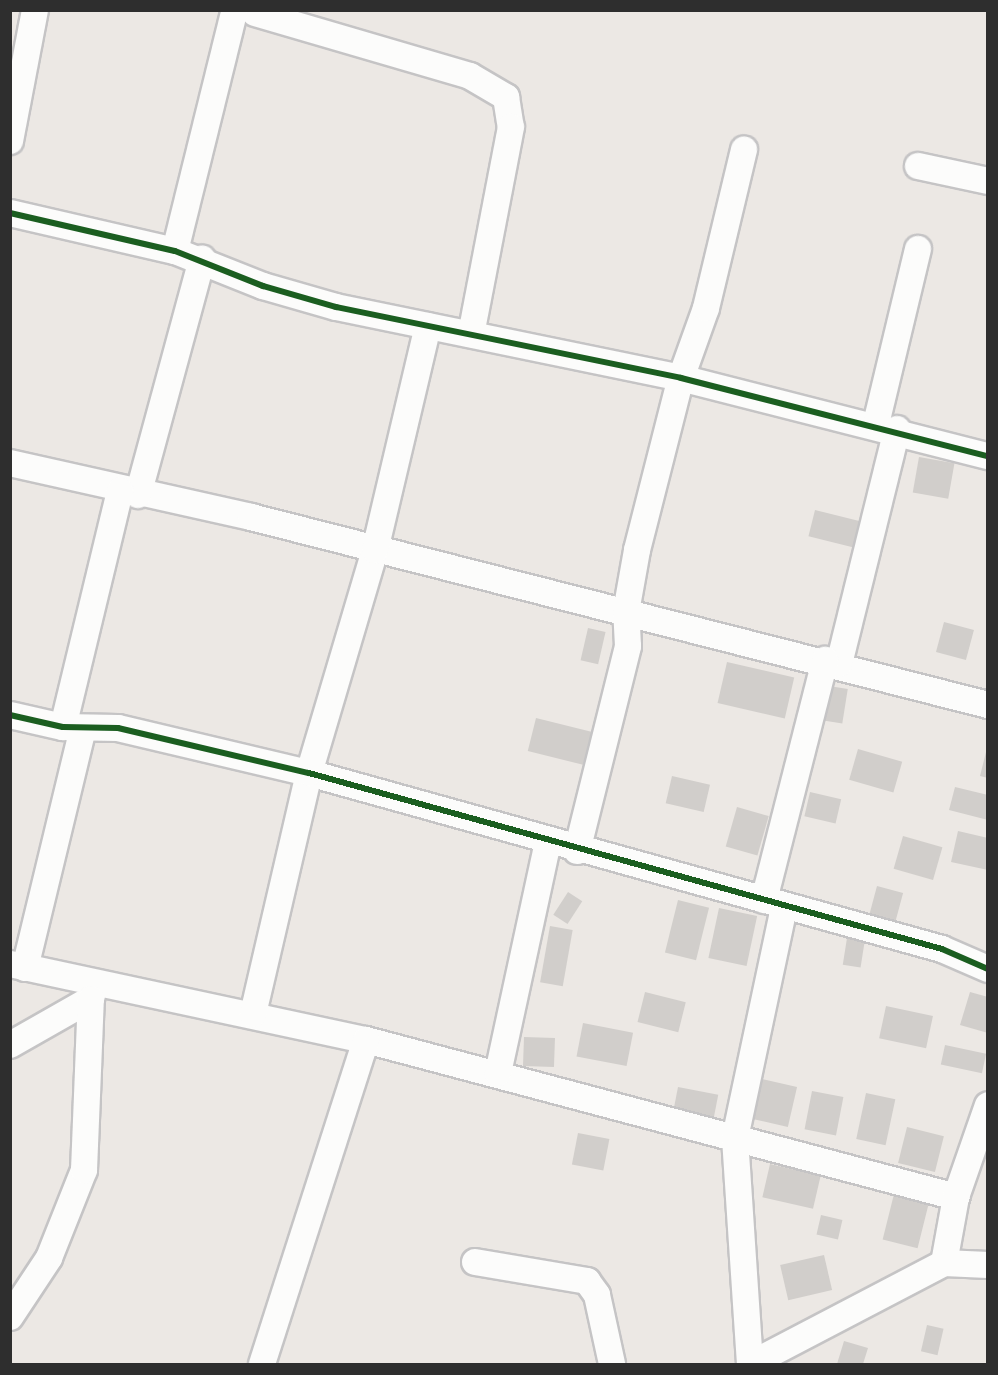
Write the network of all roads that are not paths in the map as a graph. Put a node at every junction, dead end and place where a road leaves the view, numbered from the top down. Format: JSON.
{"nodes":[{"id":1,"x":35,"y":10,"type":"edge"},
{"id":2,"x":247,"y":11,"type":"edge"},
{"id":3,"x":10,"y":141,"type":"edge"},
{"id":4,"x":744,"y":150,"type":"dead end"},
{"id":5,"x":918,"y":166,"type":"dead end"},
{"id":6,"x":987,"y":181,"type":"edge"},
{"id":7,"x":10,"y":213,"type":"edge"},
{"id":8,"x":918,"y":249,"type":"dead end"},
{"id":9,"x":175,"y":251,"type":"junction"},
{"id":10,"x":202,"y":259,"type":"junction"},
{"id":11,"x":428,"y":326,"type":"junction"},
{"id":12,"x":471,"y":334,"type":"junction"},
{"id":13,"x":681,"y":378,"type":"junction"},
{"id":14,"x":886,"y":427,"type":"junction"},
{"id":15,"x":987,"y":456,"type":"edge"},
{"id":16,"x":10,"y":463,"type":"edge"},
{"id":17,"x":129,"y":493,"type":"junction"},
{"id":18,"x":375,"y":550,"type":"junction"},
{"id":19,"x":626,"y":612,"type":"junction"},
{"id":20,"x":832,"y":662,"type":"junction"},
{"id":21,"x":987,"y":705,"type":"edge"},
{"id":22,"x":10,"y":715,"type":"edge"},
{"id":23,"x":73,"y":727,"type":"junction"},
{"id":24,"x":309,"y":773,"type":"junction"},
{"id":25,"x":548,"y":841,"type":"junction"},
{"id":26,"x":577,"y":851,"type":"junction"},
{"id":27,"x":774,"y":904,"type":"junction"},
{"id":28,"x":18,"y":966,"type":"edge"},
{"id":29,"x":987,"y":967,"type":"edge"},
{"id":30,"x":93,"y":991,"type":"junction"},
{"id":31,"x":253,"y":1014,"type":"junction"},
{"id":32,"x":366,"y":1040,"type":"junction"},
{"id":33,"x":10,"y":1045,"type":"edge"},
{"id":34,"x":498,"y":1073,"type":"junction"},
{"id":35,"x":987,"y":1106,"type":"edge"},
{"id":36,"x":735,"y":1138,"type":"junction"},
{"id":37,"x":956,"y":1197,"type":"junction"},
{"id":38,"x":475,"y":1262,"type":"dead end"},
{"id":39,"x":944,"y":1263,"type":"junction"},
{"id":40,"x":987,"y":1264,"type":"edge"},
{"id":41,"x":10,"y":1317,"type":"edge"},
{"id":42,"x":262,"y":1365,"type":"edge"},
{"id":43,"x":612,"y":1365,"type":"edge"},
{"id":44,"x":751,"y":1365,"type":"edge"}],
"edges":[{"from":1,"to":3,"type":"street"},
{"from":2,"to":9,"type":"street"},
{"from":2,"to":12,"type":"street"},
{"from":4,"to":13,"type":"street"},
{"from":5,"to":6,"type":"street"},
{"from":7,"to":9,"type":"street"},
{"from":8,"to":14,"type":"street"},
{"from":9,"to":10,"type":"street"},
{"from":10,"to":11,"type":"street"},
{"from":10,"to":17,"type":"street"},
{"from":11,"to":12,"type":"street"},
{"from":11,"to":18,"type":"street"},
{"from":12,"to":13,"type":"street"},
{"from":13,"to":14,"type":"street"},
{"from":13,"to":19,"type":"street"},
{"from":14,"to":15,"type":"street"},
{"from":14,"to":20,"type":"street"},
{"from":16,"to":17,"type":"street"},
{"from":17,"to":18,"type":"street"},
{"from":17,"to":23,"type":"street"},
{"from":18,"to":19,"type":"street"},
{"from":18,"to":24,"type":"street"},
{"from":19,"to":20,"type":"street"},
{"from":19,"to":26,"type":"street"},
{"from":20,"to":21,"type":"street"},
{"from":20,"to":27,"type":"street"},
{"from":22,"to":23,"type":"street"},
{"from":23,"to":24,"type":"street"},
{"from":23,"to":28,"type":"street"},
{"from":24,"to":25,"type":"street"},
{"from":24,"to":31,"type":"street"},
{"from":25,"to":26,"type":"street"},
{"from":25,"to":34,"type":"street"},
{"from":26,"to":27,"type":"street"},
{"from":27,"to":29,"type":"street"},
{"from":27,"to":36,"type":"street"},
{"from":28,"to":30,"type":"street"},
{"from":30,"to":31,"type":"street"},
{"from":30,"to":33,"type":"street"},
{"from":30,"to":41,"type":"street"},
{"from":31,"to":32,"type":"street"},
{"from":32,"to":34,"type":"street"},
{"from":32,"to":42,"type":"street"},
{"from":34,"to":36,"type":"street"},
{"from":35,"to":37,"type":"street"},
{"from":36,"to":37,"type":"street"},
{"from":36,"to":44,"type":"street"},
{"from":37,"to":39,"type":"street"},
{"from":38,"to":43,"type":"street"},
{"from":39,"to":40,"type":"street"},
{"from":39,"to":44,"type":"street"}]}
